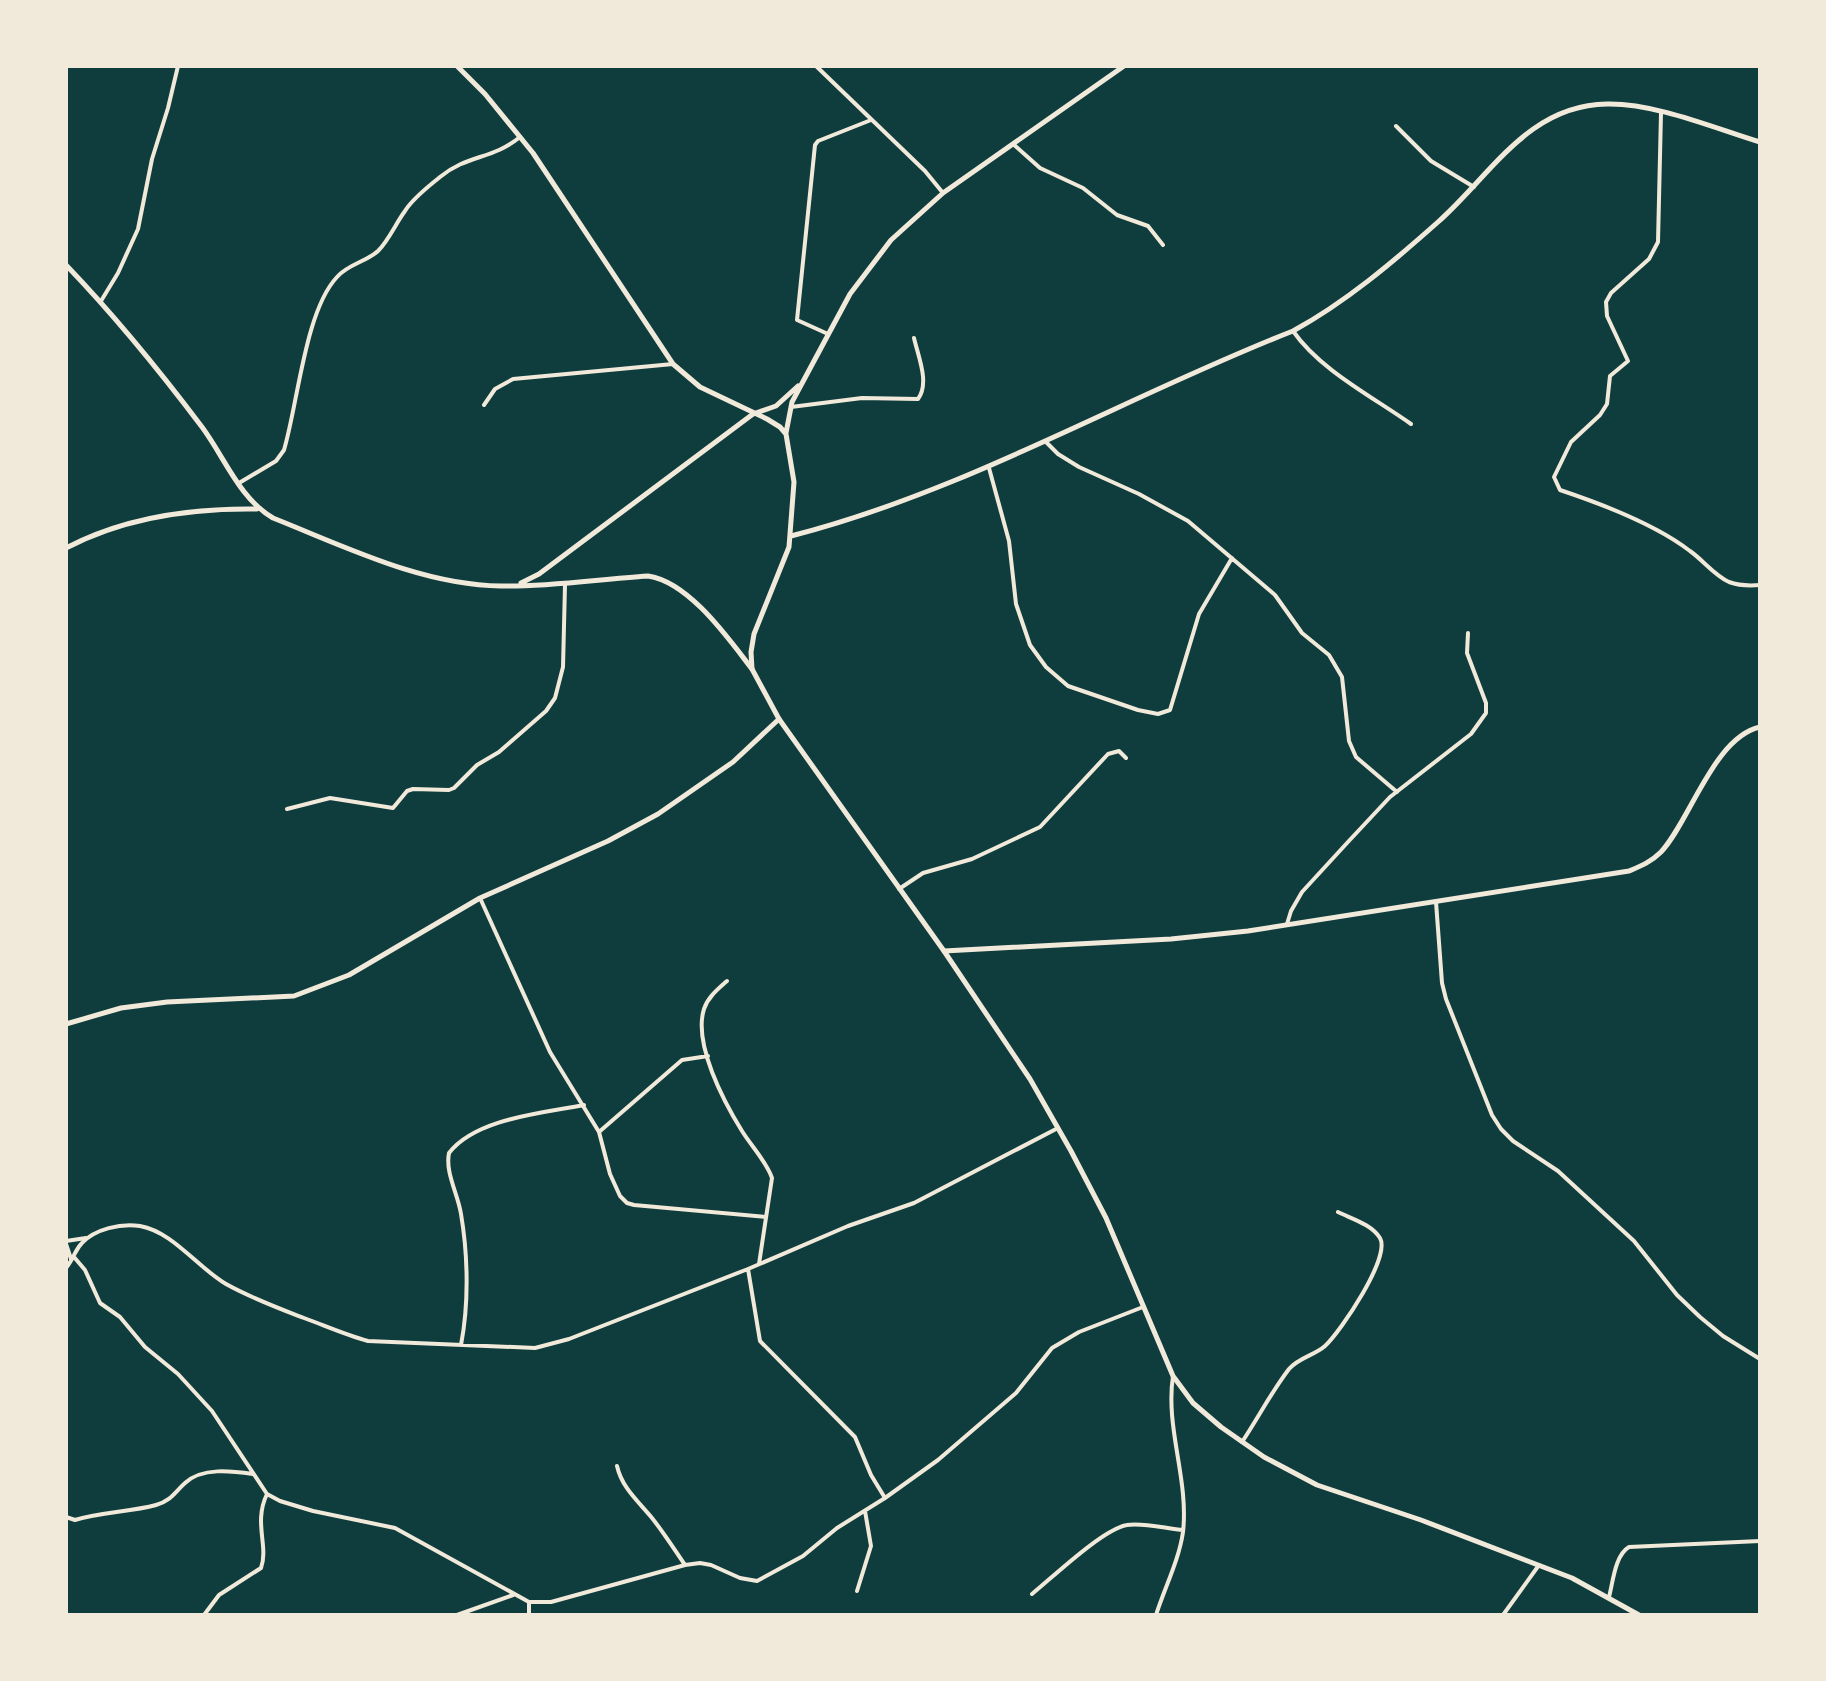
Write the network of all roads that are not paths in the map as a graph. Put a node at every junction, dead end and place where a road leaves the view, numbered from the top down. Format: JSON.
{"nodes":[{"id":1,"x":178,"y":66,"type":"edge"},
{"id":2,"x":457,"y":66,"type":"edge"},
{"id":3,"x":816,"y":66,"type":"edge"},
{"id":4,"x":1124,"y":66,"type":"edge"},
{"id":5,"x":1661,"y":113,"type":"junction"},
{"id":6,"x":871,"y":120,"type":"junction"},
{"id":7,"x":1396,"y":126,"type":"dead end"},
{"id":8,"x":520,"y":137,"type":"junction"},
{"id":9,"x":1760,"y":142,"type":"edge"},
{"id":10,"x":1013,"y":144,"type":"junction"},
{"id":11,"x":1474,"y":187,"type":"junction"},
{"id":12,"x":943,"y":193,"type":"junction"},
{"id":13,"x":1163,"y":245,"type":"dead end"},
{"id":14,"x":66,"y":265,"type":"edge"},
{"id":15,"x":101,"y":302,"type":"junction"},
{"id":16,"x":1293,"y":331,"type":"junction"},
{"id":17,"x":828,"y":334,"type":"junction"},
{"id":18,"x":914,"y":338,"type":"dead end"},
{"id":19,"x":673,"y":364,"type":"junction"},
{"id":20,"x":802,"y":383,"type":"junction"},
{"id":21,"x":484,"y":405,"type":"dead end"},
{"id":22,"x":791,"y":407,"type":"junction"},
{"id":23,"x":753,"y":414,"type":"junction"},
{"id":24,"x":1411,"y":424,"type":"dead end"},
{"id":25,"x":786,"y":434,"type":"junction"},
{"id":26,"x":1046,"y":442,"type":"junction"},
{"id":27,"x":989,"y":468,"type":"junction"},
{"id":28,"x":238,"y":484,"type":"junction"},
{"id":29,"x":258,"y":509,"type":"junction"},
{"id":30,"x":791,"y":536,"type":"junction"},
{"id":31,"x":66,"y":548,"type":"edge"},
{"id":32,"x":1232,"y":558,"type":"junction"},
{"id":33,"x":548,"y":568,"type":"junction"},
{"id":34,"x":550,"y":584,"type":"junction"},
{"id":35,"x":565,"y":585,"type":"junction"},
{"id":36,"x":1760,"y":585,"type":"edge"},
{"id":37,"x":513,"y":586,"type":"junction"},
{"id":38,"x":1468,"y":633,"type":"dead end"},
{"id":39,"x":752,"y":669,"type":"junction"},
{"id":40,"x":779,"y":719,"type":"junction"},
{"id":41,"x":1760,"y":727,"type":"edge"},
{"id":42,"x":1126,"y":758,"type":"dead end"},
{"id":43,"x":1397,"y":792,"type":"junction"},
{"id":44,"x":287,"y":809,"type":"dead end"},
{"id":45,"x":899,"y":889,"type":"junction"},
{"id":46,"x":480,"y":898,"type":"junction"},
{"id":47,"x":1436,"y":902,"type":"junction"},
{"id":48,"x":1287,"y":925,"type":"junction"},
{"id":49,"x":944,"y":951,"type":"junction"},
{"id":50,"x":727,"y":981,"type":"dead end"},
{"id":51,"x":66,"y":1024,"type":"edge"},
{"id":52,"x":708,"y":1056,"type":"junction"},
{"id":53,"x":584,"y":1105,"type":"junction"},
{"id":54,"x":1058,"y":1128,"type":"junction"},
{"id":55,"x":599,"y":1132,"type":"junction"},
{"id":56,"x":1338,"y":1212,"type":"dead end"},
{"id":57,"x":766,"y":1217,"type":"junction"},
{"id":58,"x":88,"y":1238,"type":"junction"},
{"id":59,"x":66,"y":1243,"type":"edge"},
{"id":60,"x":73,"y":1259,"type":"junction"},
{"id":61,"x":759,"y":1264,"type":"junction"},
{"id":62,"x":66,"y":1268,"type":"edge"},
{"id":63,"x":748,"y":1269,"type":"junction"},
{"id":64,"x":1143,"y":1307,"type":"junction"},
{"id":65,"x":461,"y":1345,"type":"junction"},
{"id":66,"x":1760,"y":1359,"type":"edge"},
{"id":67,"x":1173,"y":1376,"type":"junction"},
{"id":68,"x":1242,"y":1442,"type":"junction"},
{"id":69,"x":617,"y":1466,"type":"dead end"},
{"id":70,"x":253,"y":1474,"type":"junction"},
{"id":71,"x":267,"y":1494,"type":"junction"},
{"id":72,"x":885,"y":1498,"type":"junction"},
{"id":73,"x":865,"y":1511,"type":"junction"},
{"id":74,"x":66,"y":1517,"type":"edge"},
{"id":75,"x":1183,"y":1530,"type":"junction"},
{"id":76,"x":1760,"y":1541,"type":"edge"},
{"id":77,"x":685,"y":1565,"type":"junction"},
{"id":78,"x":1539,"y":1565,"type":"junction"},
{"id":79,"x":857,"y":1591,"type":"dead end"},
{"id":80,"x":1032,"y":1594,"type":"dead end"},
{"id":81,"x":513,"y":1595,"type":"junction"},
{"id":82,"x":1609,"y":1597,"type":"junction"},
{"id":83,"x":529,"y":1602,"type":"junction"},
{"id":84,"x":204,"y":1615,"type":"edge"},
{"id":85,"x":457,"y":1615,"type":"edge"},
{"id":86,"x":529,"y":1615,"type":"edge"},
{"id":87,"x":1156,"y":1615,"type":"edge"},
{"id":88,"x":1503,"y":1615,"type":"edge"},
{"id":89,"x":1639,"y":1615,"type":"edge"}],
"edges":[{"from":1,"to":15,"type":"street"},
{"from":2,"to":8,"type":"main road"},
{"from":3,"to":6,"type":"street"},
{"from":4,"to":10,"type":"main road"},
{"from":5,"to":9,"type":"main road"},
{"from":5,"to":11,"type":"main road"},
{"from":5,"to":36,"type":"street"},
{"from":6,"to":12,"type":"street"},
{"from":6,"to":17,"type":"street"},
{"from":7,"to":11,"type":"street"},
{"from":8,"to":19,"type":"main road"},
{"from":8,"to":28,"type":"street"},
{"from":10,"to":12,"type":"main road"},
{"from":10,"to":13,"type":"street"},
{"from":11,"to":16,"type":"main road"},
{"from":12,"to":17,"type":"main road"},
{"from":14,"to":15,"type":"main road"},
{"from":15,"to":28,"type":"main road"},
{"from":16,"to":24,"type":"street"},
{"from":16,"to":26,"type":"main road"},
{"from":17,"to":20,"type":"main road"},
{"from":18,"to":22,"type":"street"},
{"from":19,"to":21,"type":"street"},
{"from":19,"to":23,"type":"main road"},
{"from":20,"to":22,"type":"main road"},
{"from":20,"to":23,"type":"main road"},
{"from":22,"to":25,"type":"main road"},
{"from":23,"to":25,"type":"main road"},
{"from":23,"to":33,"type":"main road"},
{"from":25,"to":30,"type":"main road"},
{"from":26,"to":27,"type":"main road"},
{"from":26,"to":32,"type":"street"},
{"from":27,"to":30,"type":"main road"},
{"from":27,"to":32,"type":"street"},
{"from":28,"to":29,"type":"main road"},
{"from":29,"to":31,"type":"main road"},
{"from":29,"to":37,"type":"main road"},
{"from":30,"to":39,"type":"main road"},
{"from":32,"to":43,"type":"street"},
{"from":33,"to":34,"type":"main road"},
{"from":33,"to":37,"type":"main road"},
{"from":34,"to":35,"type":"main road"},
{"from":34,"to":37,"type":"main road"},
{"from":35,"to":39,"type":"main road"},
{"from":35,"to":44,"type":"street"},
{"from":38,"to":43,"type":"street"},
{"from":39,"to":40,"type":"main road"},
{"from":40,"to":45,"type":"main road"},
{"from":40,"to":46,"type":"main road"},
{"from":41,"to":47,"type":"main road"},
{"from":42,"to":45,"type":"street"},
{"from":43,"to":48,"type":"street"},
{"from":45,"to":49,"type":"main road"},
{"from":46,"to":51,"type":"main road"},
{"from":46,"to":53,"type":"street"},
{"from":47,"to":48,"type":"main road"},
{"from":47,"to":66,"type":"street"},
{"from":48,"to":49,"type":"main road"},
{"from":49,"to":54,"type":"main road"},
{"from":50,"to":52,"type":"street"},
{"from":52,"to":55,"type":"street"},
{"from":52,"to":57,"type":"street"},
{"from":53,"to":55,"type":"street"},
{"from":53,"to":65,"type":"street"},
{"from":54,"to":61,"type":"street"},
{"from":54,"to":64,"type":"main road"},
{"from":55,"to":57,"type":"street"},
{"from":56,"to":68,"type":"street"},
{"from":57,"to":61,"type":"street"},
{"from":58,"to":59,"type":"street"},
{"from":58,"to":60,"type":"street"},
{"from":58,"to":65,"type":"street"},
{"from":59,"to":60,"type":"street"},
{"from":60,"to":62,"type":"street"},
{"from":60,"to":70,"type":"street"},
{"from":61,"to":63,"type":"street"},
{"from":63,"to":65,"type":"street"},
{"from":63,"to":72,"type":"street"},
{"from":64,"to":67,"type":"main road"},
{"from":64,"to":72,"type":"street"},
{"from":67,"to":68,"type":"main road"},
{"from":67,"to":75,"type":"street"},
{"from":68,"to":78,"type":"main road"},
{"from":69,"to":77,"type":"street"},
{"from":70,"to":71,"type":"street"},
{"from":70,"to":74,"type":"street"},
{"from":71,"to":81,"type":"street"},
{"from":71,"to":84,"type":"street"},
{"from":72,"to":73,"type":"street"},
{"from":73,"to":77,"type":"street"},
{"from":73,"to":79,"type":"street"},
{"from":75,"to":80,"type":"street"},
{"from":75,"to":87,"type":"street"},
{"from":76,"to":82,"type":"street"},
{"from":77,"to":83,"type":"street"},
{"from":78,"to":82,"type":"main road"},
{"from":78,"to":88,"type":"street"},
{"from":81,"to":83,"type":"street"},
{"from":81,"to":85,"type":"street"},
{"from":82,"to":89,"type":"main road"},
{"from":83,"to":86,"type":"street"}]}
